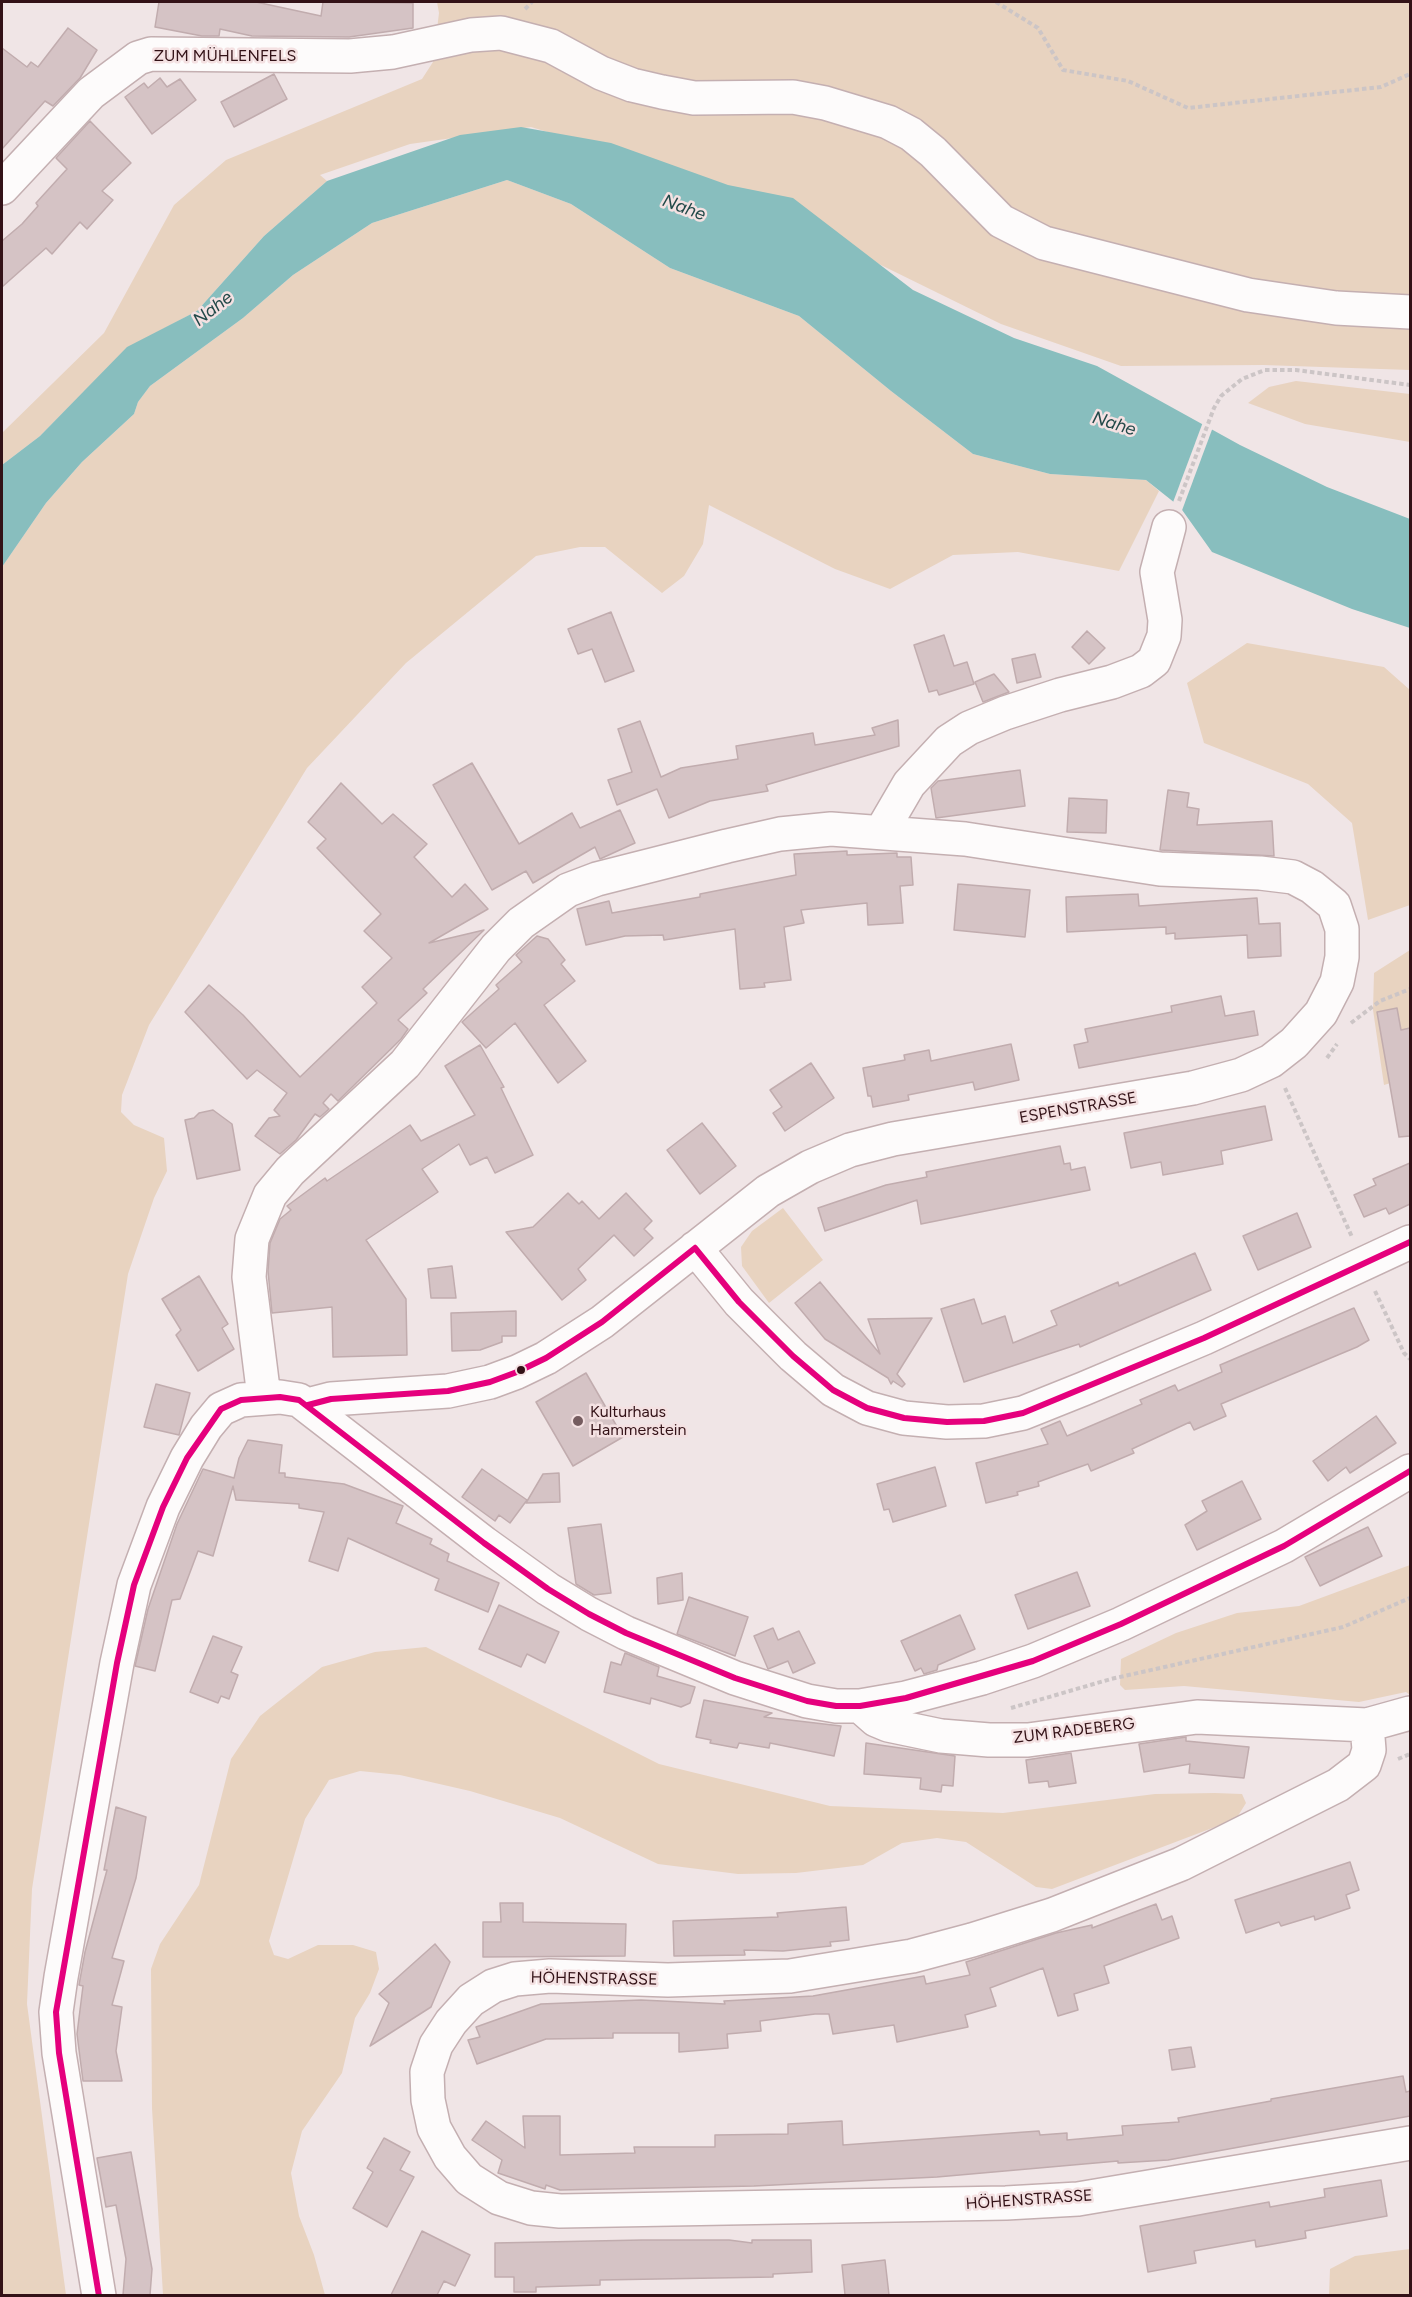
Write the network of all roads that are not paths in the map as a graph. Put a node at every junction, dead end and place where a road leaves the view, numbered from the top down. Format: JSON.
{"nodes":[{"id":1,"x":2,"y":188,"type":"edge"},
{"id":2,"x":1410,"y":312,"type":"edge"},
{"id":3,"x":1169,"y":527,"type":"road end"},
{"id":4,"x":881,"y":832,"type":"junction"},
{"id":5,"x":1410,"y":1242,"type":"edge"},
{"id":6,"x":695,"y":1248,"type":"junction"},
{"id":7,"x":264,"y":1397,"type":"junction"},
{"id":8,"x":308,"y":1405,"type":"junction"},
{"id":9,"x":1410,"y":1471,"type":"edge"},
{"id":10,"x":860,"y":1706,"type":"junction"},
{"id":11,"x":1410,"y":1713,"type":"edge"},
{"id":12,"x":1367,"y":1725,"type":"junction"},
{"id":13,"x":1410,"y":2143,"type":"edge"},
{"id":14,"x":99,"y":2295,"type":"edge"}],
"edges":[{"from":1,"to":2,"type":"street","name":"ZUM MÜHLENFELS"},
{"from":3,"to":4,"type":"street"},
{"from":4,"to":6,"type":"street","name":"ESPENSTRASSE"},
{"from":4,"to":7,"type":"street","name":"ESPENSTRASSE"},
{"from":5,"to":6,"type":"street"},
{"from":6,"to":8,"type":"street","name":"ESPENSTRASSE"},
{"from":7,"to":8,"type":"street"},
{"from":7,"to":14,"type":"street"},
{"from":8,"to":10,"type":"street"},
{"from":9,"to":10,"type":"street"},
{"from":10,"to":12,"type":"street","name":"ZUM RADEBERG"},
{"from":11,"to":12,"type":"street","name":"ZUM RADEBERG"},
{"from":12,"to":13,"type":"street","name":"HÖHENSTRASSE"}]}
